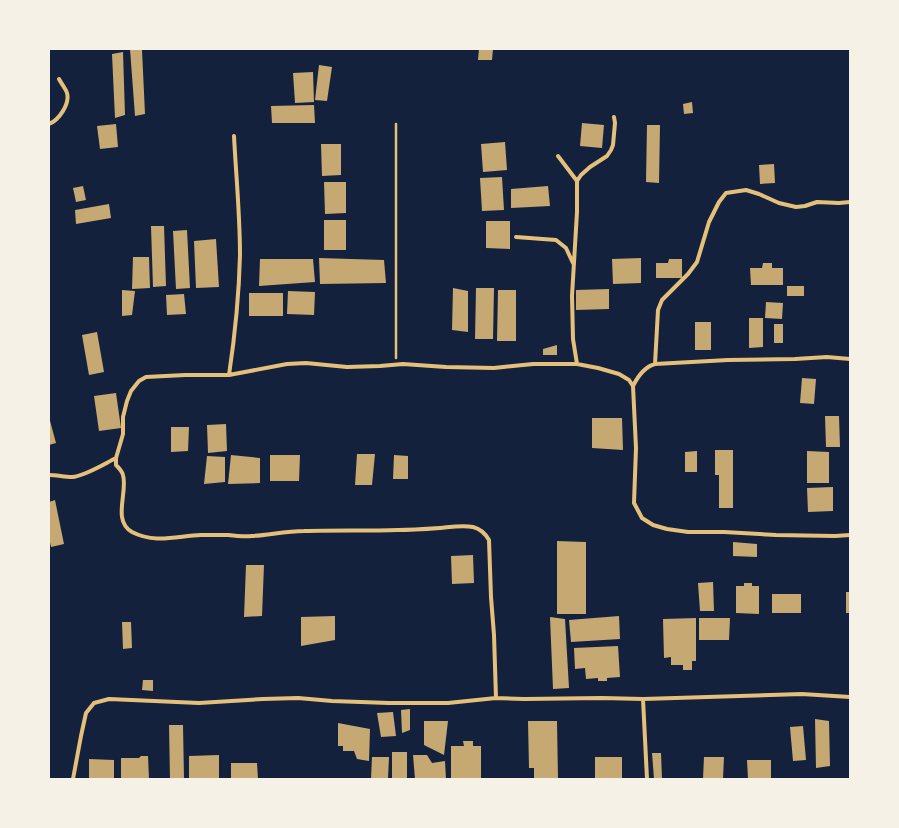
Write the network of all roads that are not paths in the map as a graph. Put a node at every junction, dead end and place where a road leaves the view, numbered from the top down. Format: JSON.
{"nodes":[{"id":1,"x":59,"y":80,"type":"dead end"},
{"id":2,"x":614,"y":117,"type":"dead end"},
{"id":3,"x":49,"y":124,"type":"edge"},
{"id":4,"x":234,"y":136,"type":"dead end"},
{"id":5,"x":558,"y":156,"type":"dead end"},
{"id":6,"x":577,"y":181,"type":"junction"},
{"id":7,"x":850,"y":202,"type":"edge"},
{"id":8,"x":516,"y":237,"type":"dead end"},
{"id":9,"x":573,"y":264,"type":"junction"},
{"id":10,"x":850,"y":359,"type":"edge"},
{"id":11,"x":577,"y":364,"type":"junction"},
{"id":12,"x":655,"y":364,"type":"junction"},
{"id":13,"x":229,"y":375,"type":"junction"},
{"id":14,"x":633,"y":386,"type":"junction"},
{"id":15,"x":116,"y":458,"type":"junction"},
{"id":16,"x":49,"y":475,"type":"edge"},
{"id":17,"x":850,"y":536,"type":"edge"},
{"id":18,"x":850,"y":697,"type":"edge"},
{"id":19,"x":496,"y":698,"type":"junction"},
{"id":20,"x":643,"y":699,"type":"junction"},
{"id":21,"x":73,"y":779,"type":"edge"},
{"id":22,"x":647,"y":779,"type":"edge"}],
"edges":[{"from":1,"to":3,"type":"street"},
{"from":2,"to":6,"type":"street"},
{"from":4,"to":13,"type":"street"},
{"from":5,"to":6,"type":"street"},
{"from":6,"to":9,"type":"street"},
{"from":7,"to":12,"type":"street"},
{"from":8,"to":9,"type":"street"},
{"from":9,"to":11,"type":"street"},
{"from":10,"to":12,"type":"street"},
{"from":11,"to":13,"type":"street"},
{"from":11,"to":14,"type":"street"},
{"from":12,"to":14,"type":"street"},
{"from":13,"to":15,"type":"street"},
{"from":14,"to":17,"type":"street"},
{"from":15,"to":16,"type":"street"},
{"from":15,"to":19,"type":"street"},
{"from":18,"to":20,"type":"street"},
{"from":19,"to":20,"type":"street"},
{"from":19,"to":21,"type":"street"},
{"from":20,"to":22,"type":"street"}]}
